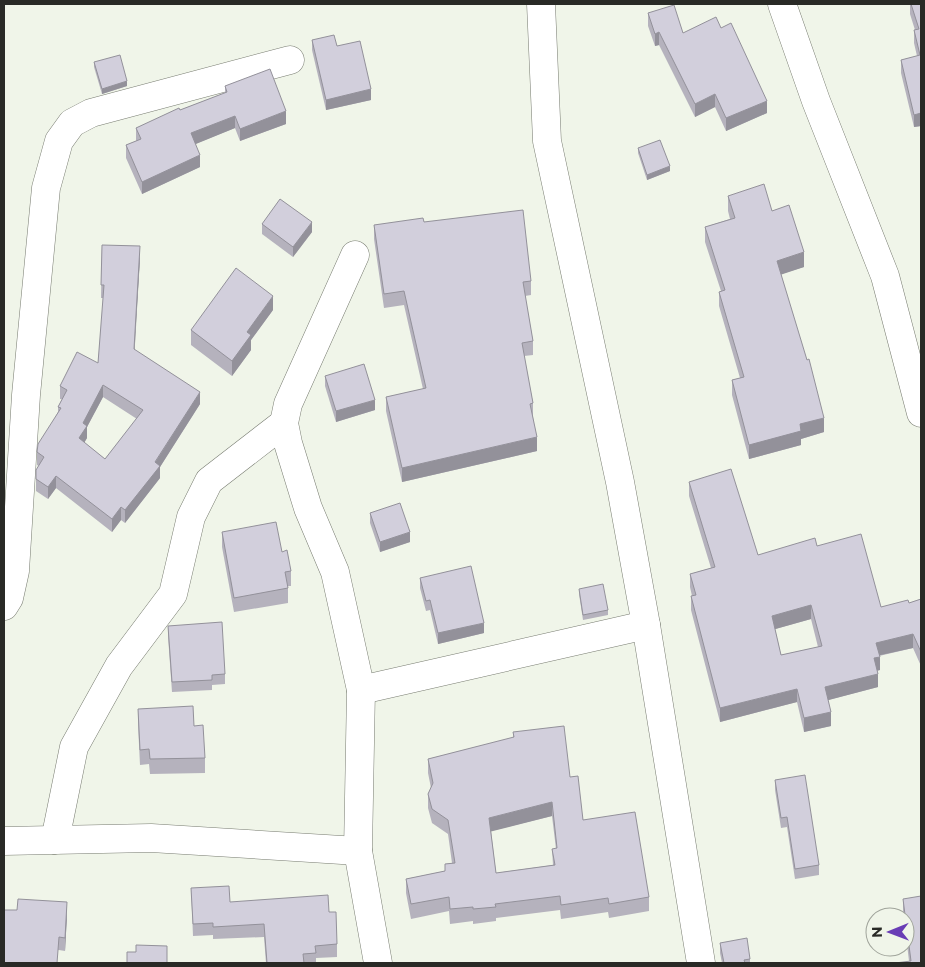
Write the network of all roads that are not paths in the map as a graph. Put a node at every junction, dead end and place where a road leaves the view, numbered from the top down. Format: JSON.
{"nodes":[{"id":1,"x":541,"y":4,"type":"edge"},
{"id":2,"x":782,"y":4,"type":"edge"},
{"id":3,"x":290,"y":60,"type":"dead end"},
{"id":4,"x":355,"y":256,"type":"dead end"},
{"id":5,"x":921,"y":413,"type":"edge"},
{"id":6,"x":284,"y":423,"type":"junction"},
{"id":7,"x":4,"y":606,"type":"edge"},
{"id":8,"x":646,"y":625,"type":"junction"},
{"id":9,"x":361,"y":690,"type":"junction"},
{"id":10,"x":4,"y":840,"type":"edge"},
{"id":11,"x":55,"y":840,"type":"junction"},
{"id":12,"x":358,"y":851,"type":"junction"},
{"id":13,"x":378,"y":963,"type":"edge"},
{"id":14,"x":701,"y":963,"type":"edge"}],
"edges":[{"from":1,"to":8,"type":"street"},
{"from":2,"to":5,"type":"street"},
{"from":3,"to":7,"type":"street"},
{"from":4,"to":6,"type":"street"},
{"from":6,"to":9,"type":"street"},
{"from":6,"to":11,"type":"street"},
{"from":8,"to":9,"type":"street"},
{"from":8,"to":14,"type":"street"},
{"from":9,"to":12,"type":"street"},
{"from":10,"to":11,"type":"street"},
{"from":11,"to":12,"type":"street"},
{"from":12,"to":13,"type":"street"}]}
